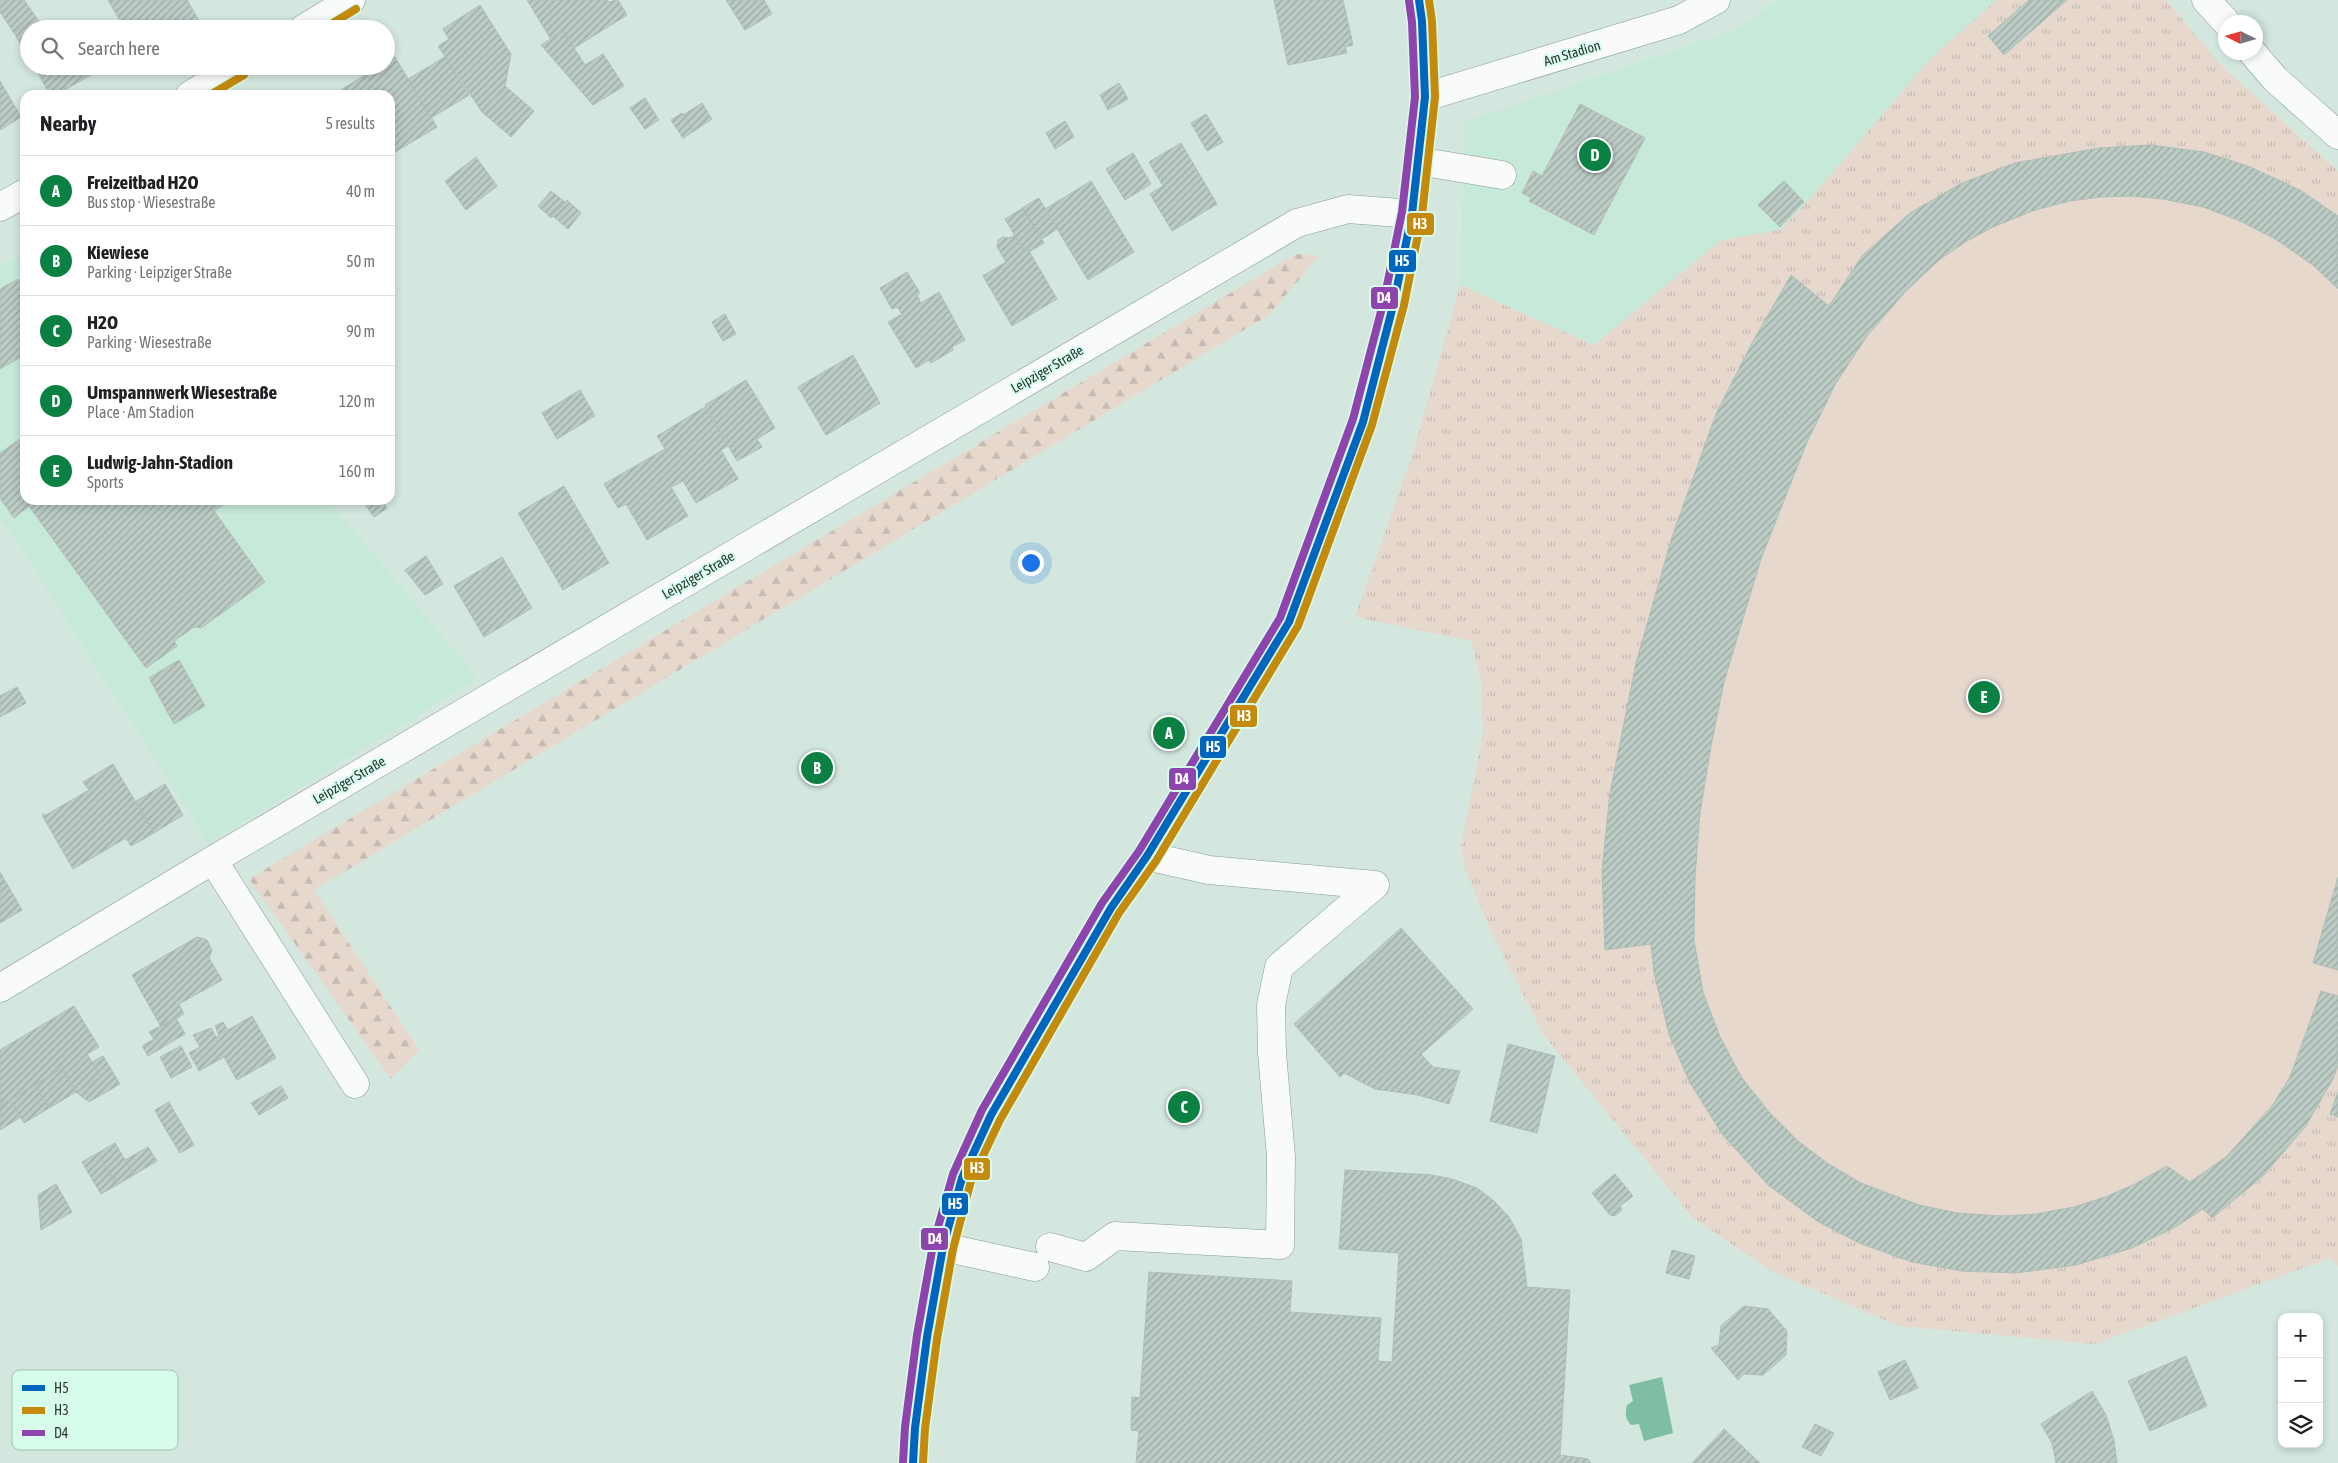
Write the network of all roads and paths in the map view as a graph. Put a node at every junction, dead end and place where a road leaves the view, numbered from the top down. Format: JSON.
{"nodes":[{"id":1,"x":351,"y":0,"type":"edge"},
{"id":2,"x":1419,"y":0,"type":"edge"},
{"id":3,"x":1716,"y":0,"type":"edge"},
{"id":4,"x":2206,"y":0,"type":"edge"},
{"id":5,"x":2220,"y":15,"type":"edge"},
{"id":6,"x":318,"y":20,"type":"edge"},
{"id":7,"x":2259,"y":60,"type":"edge"},
{"id":8,"x":224,"y":75,"type":"edge"},
{"id":9,"x":198,"y":90,"type":"edge"},
{"id":10,"x":1425,"y":97,"type":"junction"},
{"id":11,"x":2338,"y":136,"type":"edge"},
{"id":12,"x":1418,"y":160,"type":"junction"},
{"id":13,"x":1502,"y":175,"type":"dead end"},
{"id":14,"x":20,"y":196,"type":"edge"},
{"id":15,"x":0,"y":207,"type":"edge"},
{"id":16,"x":1412,"y":214,"type":"junction"},
{"id":17,"x":1147,"y":856,"type":"junction"},
{"id":18,"x":213,"y":860,"type":"junction"},
{"id":19,"x":0,"y":988,"type":"edge"},
{"id":20,"x":355,"y":1084,"type":"dead end"},
{"id":21,"x":943,"y":1247,"type":"junction"},
{"id":22,"x":913,"y":1463,"type":"edge"}],
"edges":[{"from":1,"to":6,"type":"street"},
{"from":2,"to":10,"type":"street"},
{"from":3,"to":10,"type":"street","name":"Am Stadion"},
{"from":4,"to":5,"type":"street"},
{"from":7,"to":11,"type":"street"},
{"from":8,"to":9,"type":"street"},
{"from":10,"to":12,"type":"street"},
{"from":12,"to":13,"type":"street"},
{"from":12,"to":16,"type":"street"},
{"from":14,"to":15,"type":"street"},
{"from":16,"to":17,"type":"street"},
{"from":16,"to":18,"type":"street","name":"Leipziger Straße"},
{"from":17,"to":21,"type":"street"},
{"from":17,"to":21,"type":"street"},
{"from":18,"to":19,"type":"street","name":"Leipziger Straße"},
{"from":18,"to":20,"type":"street"},
{"from":21,"to":22,"type":"street"}]}
